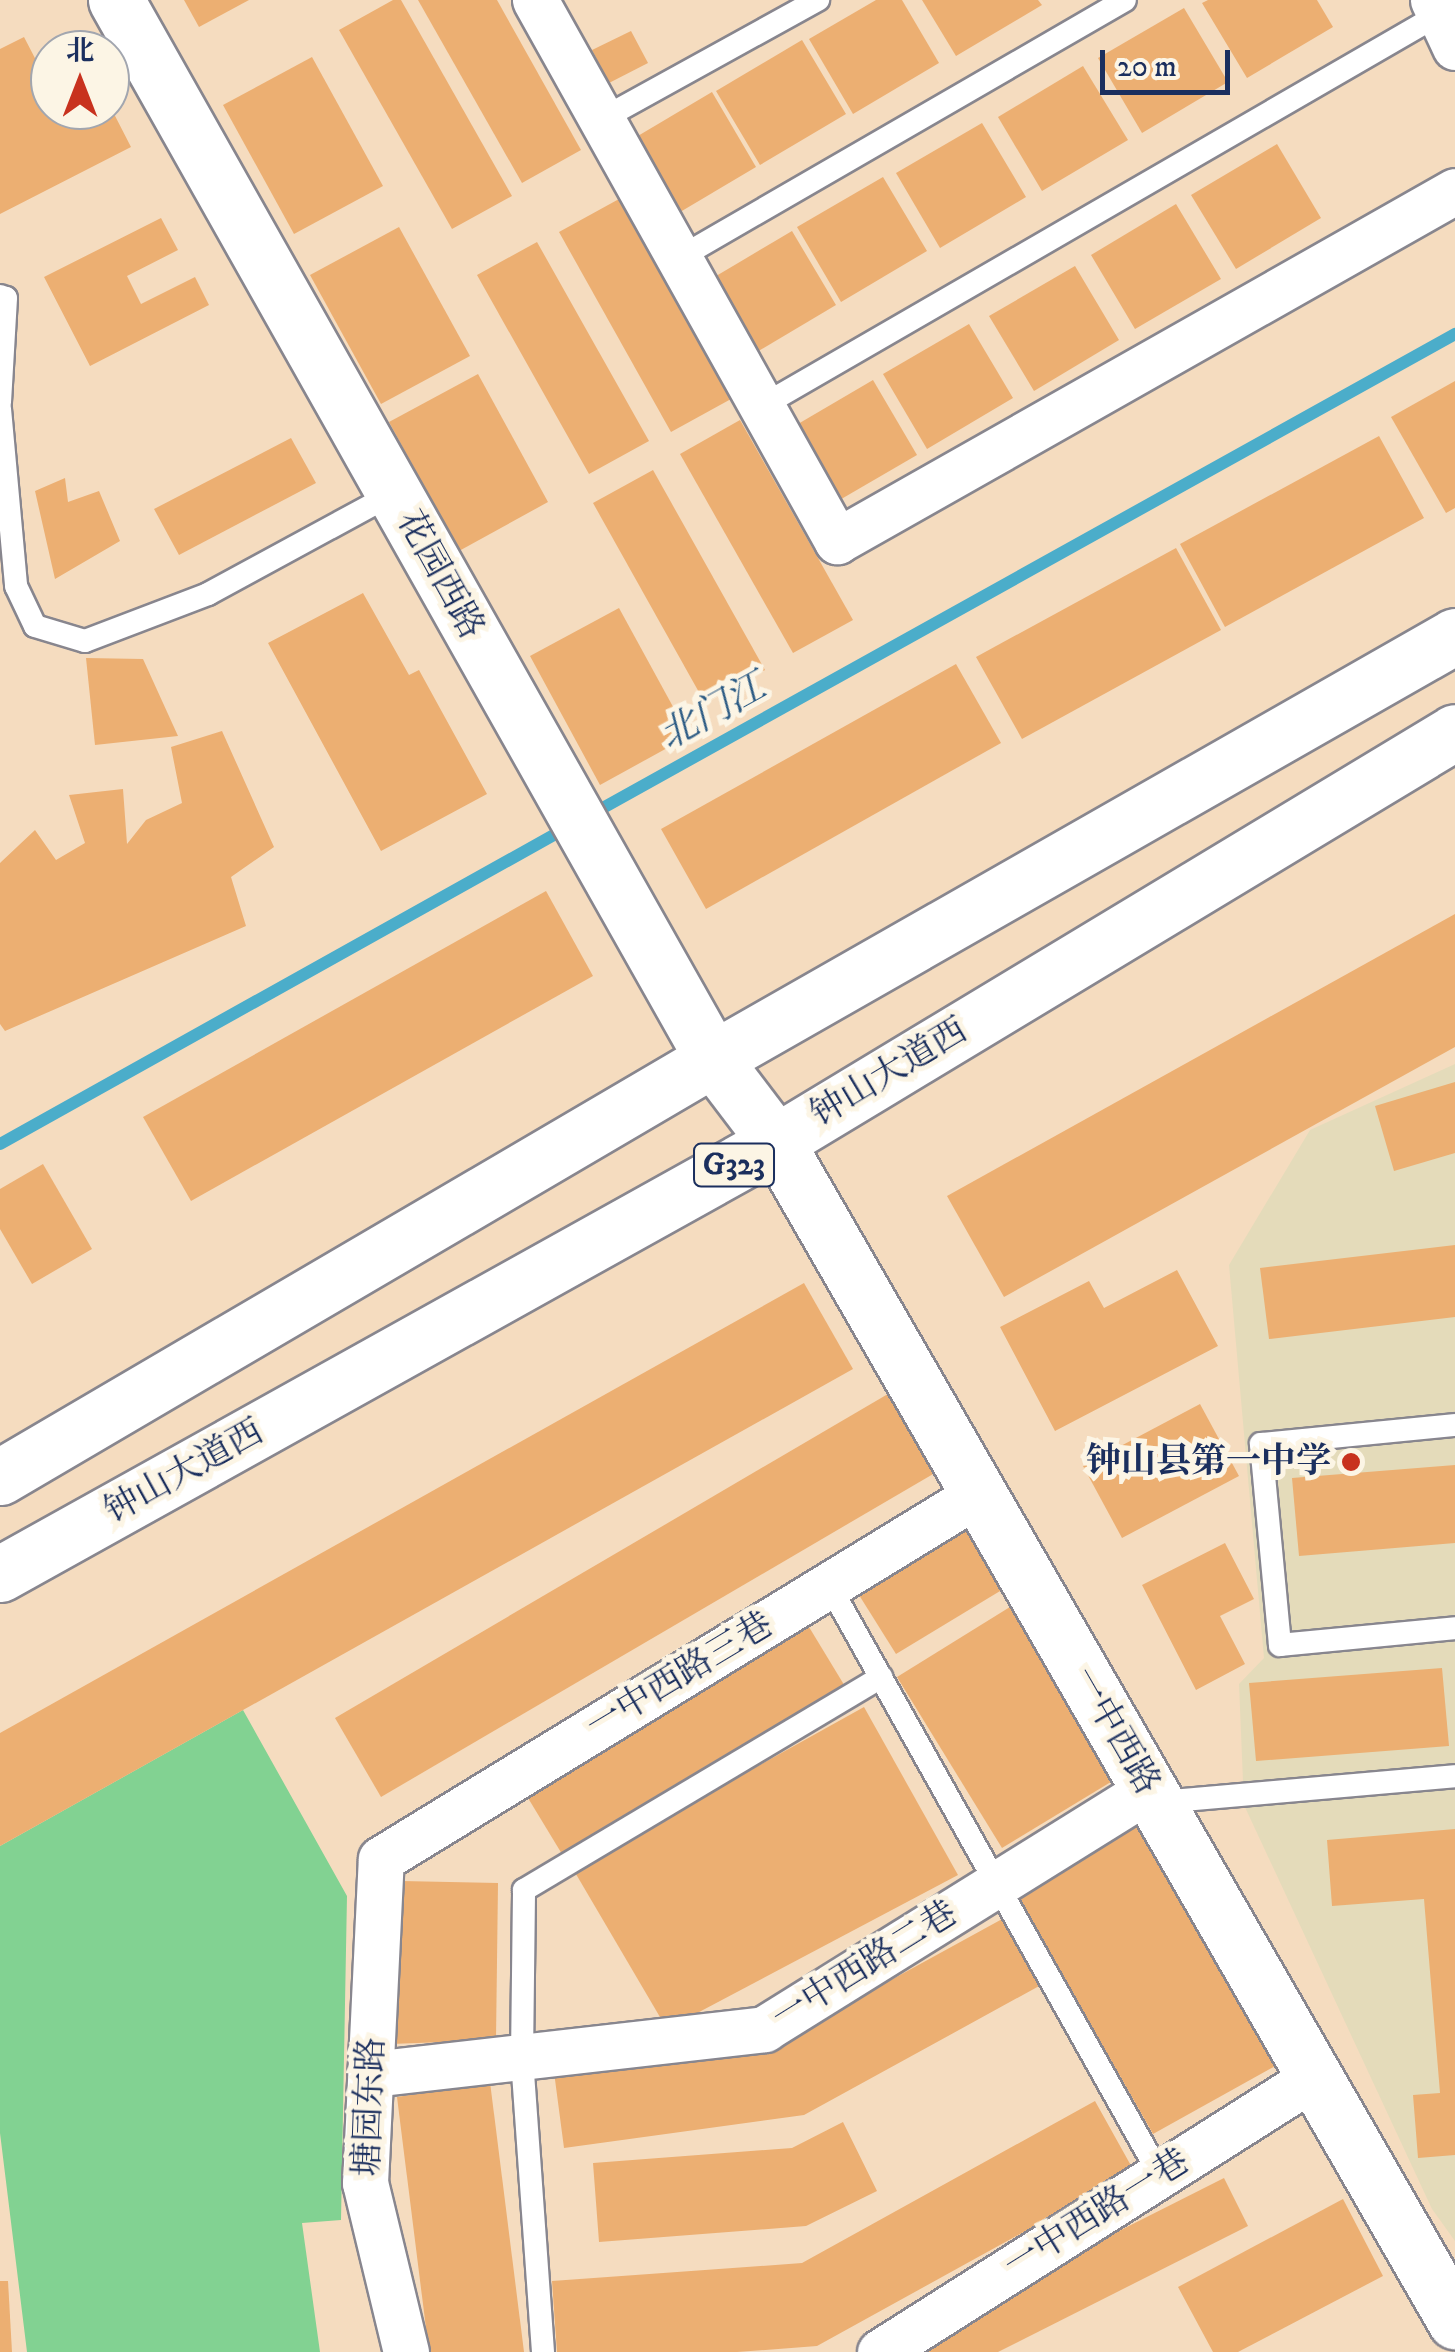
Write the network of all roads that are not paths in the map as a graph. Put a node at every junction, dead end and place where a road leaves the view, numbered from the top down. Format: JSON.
{"nodes":[{"id":1,"x":116,"y":0,"type":"edge"},
{"id":2,"x":535,"y":0,"type":"edge"},
{"id":3,"x":818,"y":0,"type":"edge"},
{"id":4,"x":1126,"y":0,"type":"edge"},
{"id":5,"x":1443,"y":20,"type":"edge"},
{"id":6,"x":602,"y":120,"type":"junction"},
{"id":7,"x":1455,"y":191,"type":"edge"},
{"id":8,"x":679,"y":258,"type":"junction"},
{"id":9,"x":0,"y":296,"type":"edge"},
{"id":10,"x":0,"y":406,"type":"edge"},
{"id":11,"x":762,"y":406,"type":"junction"},
{"id":12,"x":394,"y":493,"type":"junction"},
{"id":13,"x":0,"y":601,"type":"edge"},
{"id":14,"x":25,"y":605,"type":"junction"},
{"id":15,"x":1455,"y":636,"type":"edge"},
{"id":16,"x":1455,"y":732,"type":"edge"},
{"id":17,"x":713,"y":1059,"type":"junction"},
{"id":18,"x":776,"y":1142,"type":"junction"},
{"id":19,"x":1455,"y":1425,"type":"edge"},
{"id":20,"x":0,"y":1477,"type":"edge"},
{"id":21,"x":978,"y":1494,"type":"junction"},
{"id":22,"x":0,"y":1574,"type":"edge"},
{"id":23,"x":830,"y":1585,"type":"junction"},
{"id":24,"x":1455,"y":1628,"type":"edge"},
{"id":25,"x":881,"y":1677,"type":"junction"},
{"id":26,"x":1455,"y":1776,"type":"edge"},
{"id":27,"x":1152,"y":1795,"type":"junction"},
{"id":28,"x":381,"y":1858,"type":"joint"},
{"id":29,"x":997,"y":1884,"type":"junction"},
{"id":30,"x":522,"y":2057,"type":"junction"},
{"id":31,"x":371,"y":2074,"type":"junction"},
{"id":32,"x":1314,"y":2076,"type":"junction"},
{"id":33,"x":1160,"y":2175,"type":"junction"},
{"id":34,"x":1455,"y":2320,"type":"edge"},
{"id":35,"x":406,"y":2352,"type":"edge"},
{"id":36,"x":543,"y":2352,"type":"edge"},
{"id":37,"x":880,"y":2352,"type":"edge"}],
"edges":[{"from":1,"to":12,"type":"main road","name":"花园西路"},
{"from":2,"to":6,"type":"street"},
{"from":3,"to":6,"type":"lane"},
{"from":4,"to":8,"type":"lane"},
{"from":5,"to":11,"type":"lane"},
{"from":6,"to":8,"type":"street"},
{"from":7,"to":11,"type":"street"},
{"from":8,"to":11,"type":"street"},
{"from":9,"to":10,"type":"lane"},
{"from":10,"to":14,"type":"lane"},
{"from":12,"to":14,"type":"lane"},
{"from":12,"to":17,"type":"main road","name":"花园西路"},
{"from":13,"to":14,"type":"lane"},
{"from":15,"to":17,"type":"main road"},
{"from":16,"to":18,"type":"main road","name":"钟山大道西","number":"G323"},
{"from":17,"to":18,"type":"main road","name":"花园西路"},
{"from":17,"to":20,"type":"main road"},
{"from":18,"to":21,"type":"main road","name":"一中西路"},
{"from":18,"to":22,"type":"main road","name":"钟山大道西","number":"G323"},
{"from":19,"to":24,"type":"lane"},
{"from":21,"to":23,"type":"street","name":"一中西路三巷"},
{"from":21,"to":27,"type":"main road","name":"一中西路"},
{"from":23,"to":25,"type":"lane"},
{"from":23,"to":28,"type":"street","name":"一中西路三巷"},
{"from":25,"to":29,"type":"lane"},
{"from":25,"to":30,"type":"lane"},
{"from":26,"to":27,"type":"lane"},
{"from":27,"to":29,"type":"street","name":"一中西路二巷"},
{"from":27,"to":32,"type":"main road","name":"一中西路"},
{"from":28,"to":31,"type":"street","name":"塘园东路"},
{"from":29,"to":30,"type":"street","name":"一中西路二巷"},
{"from":29,"to":33,"type":"lane"},
{"from":30,"to":31,"type":"street","name":"一中西路二巷"},
{"from":30,"to":36,"type":"lane"},
{"from":31,"to":35,"type":"street","name":"塘园东路"},
{"from":32,"to":33,"type":"street","name":"一中西路一巷"},
{"from":32,"to":34,"type":"main road","name":"一中西路"},
{"from":33,"to":37,"type":"street","name":"一中西路一巷"}]}
